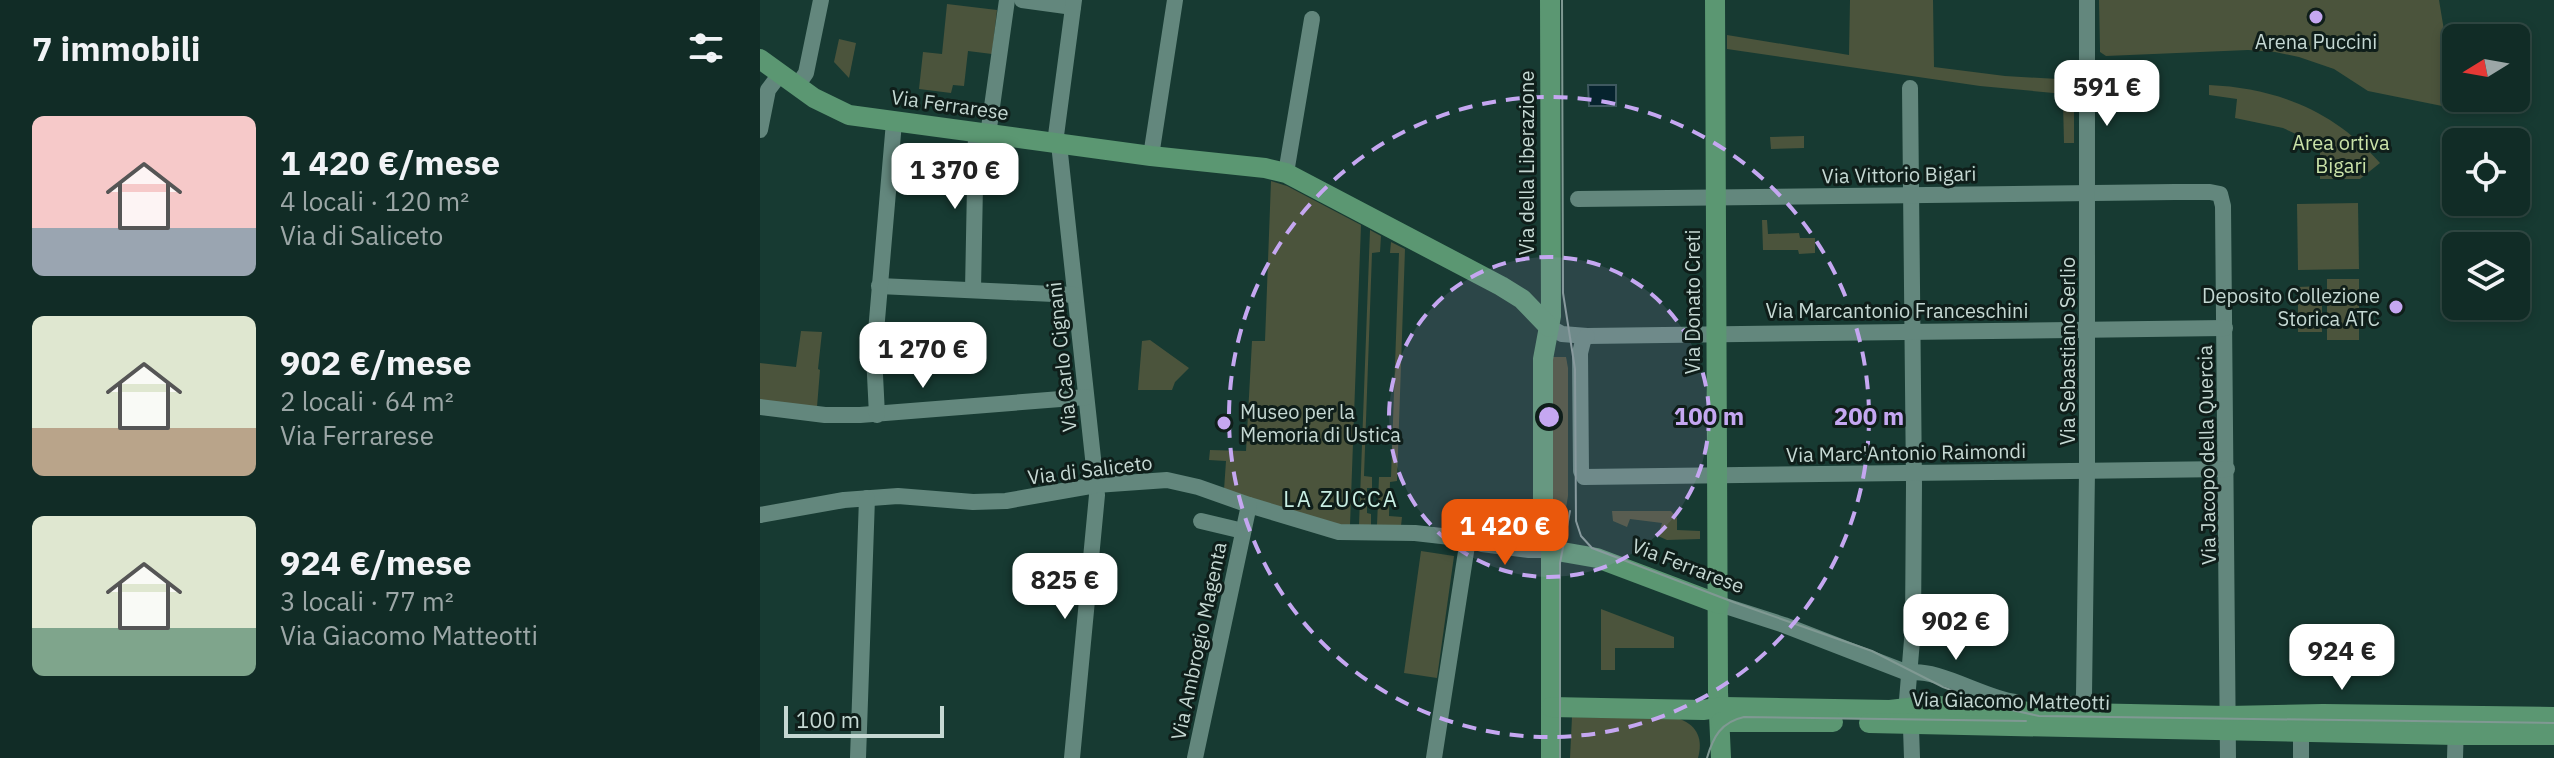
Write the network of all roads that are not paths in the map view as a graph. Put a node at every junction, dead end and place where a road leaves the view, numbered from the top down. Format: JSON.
{"nodes":[{"id":1,"x":821,"y":0,"type":"edge"},
{"id":2,"x":1007,"y":0,"type":"edge"},
{"id":3,"x":1022,"y":0,"type":"edge"},
{"id":4,"x":1175,"y":0,"type":"edge"},
{"id":5,"x":1550,"y":0,"type":"edge"},
{"id":6,"x":1715,"y":0,"type":"edge"},
{"id":7,"x":2087,"y":0,"type":"edge"},
{"id":8,"x":1073,"y":3,"type":"edge"},
{"id":9,"x":1312,"y":19,"type":"dead end"},
{"id":10,"x":760,"y":59,"type":"edge"},
{"id":11,"x":789,"y":80,"type":"junction"},
{"id":12,"x":1910,"y":88,"type":"dead end"},
{"id":13,"x":894,"y":122,"type":"junction"},
{"id":14,"x":760,"y":130,"type":"edge"},
{"id":15,"x":982,"y":134,"type":"junction"},
{"id":16,"x":1057,"y":144,"type":"junction"},
{"id":17,"x":1151,"y":156,"type":"junction"},
{"id":18,"x":1286,"y":173,"type":"junction"},
{"id":19,"x":2088,"y":193,"type":"junction"},
{"id":20,"x":1912,"y":194,"type":"junction"},
{"id":21,"x":2220,"y":194,"type":"joint"},
{"id":22,"x":1717,"y":198,"type":"junction"},
{"id":23,"x":1578,"y":199,"type":"dead end"},
{"id":24,"x":1479,"y":275,"type":"junction"},
{"id":25,"x":1551,"y":284,"type":"junction"},
{"id":26,"x":879,"y":286,"type":"junction"},
{"id":27,"x":973,"y":290,"type":"junction"},
{"id":28,"x":1075,"y":295,"type":"junction"},
{"id":29,"x":1522,"y":299,"type":"junction"},
{"id":30,"x":2225,"y":328,"type":"junction"},
{"id":31,"x":2087,"y":330,"type":"junction"},
{"id":32,"x":1913,"y":332,"type":"junction"},
{"id":33,"x":1718,"y":334,"type":"junction"},
{"id":34,"x":1578,"y":335,"type":"junction"},
{"id":35,"x":1547,"y":336,"type":"junction"},
{"id":36,"x":1086,"y":397,"type":"junction"},
{"id":37,"x":760,"y":407,"type":"edge"},
{"id":38,"x":877,"y":415,"type":"junction"},
{"id":39,"x":2227,"y":469,"type":"junction"},
{"id":40,"x":2087,"y":471,"type":"junction"},
{"id":41,"x":1914,"y":473,"type":"junction"},
{"id":42,"x":1717,"y":476,"type":"junction"},
{"id":43,"x":1096,"y":485,"type":"junction"},
{"id":44,"x":867,"y":498,"type":"junction"},
{"id":45,"x":1249,"y":505,"type":"junction"},
{"id":46,"x":760,"y":515,"type":"edge"},
{"id":47,"x":1201,"y":521,"type":"dead end"},
{"id":48,"x":1243,"y":531,"type":"junction"},
{"id":49,"x":1468,"y":539,"type":"junction"},
{"id":50,"x":1551,"y":550,"type":"junction"},
{"id":51,"x":1719,"y":604,"type":"junction"},
{"id":52,"x":1908,"y":673,"type":"junction"},
{"id":53,"x":2001,"y":700,"type":"joint"},
{"id":54,"x":2082,"y":702,"type":"joint"},
{"id":55,"x":1551,"y":707,"type":"junction"},
{"id":56,"x":1716,"y":714,"type":"junction"},
{"id":57,"x":1909,"y":716,"type":"junction"},
{"id":58,"x":2554,"y":717,"type":"edge"},
{"id":59,"x":2228,"y":723,"type":"junction"},
{"id":60,"x":2456,"y":726,"type":"junction"},
{"id":61,"x":2518,"y":726,"type":"junction"},
{"id":62,"x":2301,"y":731,"type":"junction"},
{"id":63,"x":2554,"y":735,"type":"edge"},
{"id":64,"x":858,"y":758,"type":"edge"},
{"id":65,"x":1072,"y":758,"type":"edge"},
{"id":66,"x":1195,"y":758,"type":"edge"},
{"id":67,"x":1434,"y":758,"type":"edge"},
{"id":68,"x":1551,"y":758,"type":"edge"},
{"id":69,"x":1721,"y":758,"type":"edge"},
{"id":70,"x":1912,"y":758,"type":"edge"},
{"id":71,"x":2228,"y":758,"type":"edge"},
{"id":72,"x":2301,"y":758,"type":"edge"},
{"id":73,"x":2455,"y":758,"type":"edge"}],
"edges":[{"from":1,"to":11,"type":"street"},
{"from":2,"to":15,"type":"street"},
{"from":3,"to":8,"type":"street"},
{"from":4,"to":17,"type":"street"},
{"from":5,"to":25,"type":"main road","name":"Via della Liberazione"},
{"from":6,"to":22,"type":"main road","name":"Via Donato Creti"},
{"from":7,"to":19,"type":"street","name":"Via Sebastiano Serlio"},
{"from":8,"to":16,"type":"street","name":"Via Carlo Cignani"},
{"from":9,"to":18,"type":"street"},
{"from":10,"to":11,"type":"main road","name":"Via Ferrarese"},
{"from":11,"to":13,"type":"main road","name":"Via Ferrarese"},
{"from":11,"to":14,"type":"street"},
{"from":12,"to":20,"type":"street"},
{"from":13,"to":15,"type":"main road","name":"Via Ferrarese"},
{"from":13,"to":26,"type":"street"},
{"from":15,"to":16,"type":"main road","name":"Via Ferrarese"},
{"from":15,"to":27,"type":"street"},
{"from":16,"to":17,"type":"main road","name":"Via Ferrarese"},
{"from":16,"to":28,"type":"street","name":"Via Carlo Cignani"},
{"from":17,"to":18,"type":"main road","name":"Via Ferrarese"},
{"from":18,"to":24,"type":"main road","name":"Via Ferrarese"},
{"from":19,"to":20,"type":"street","name":"Via Vittorio Bigari"},
{"from":19,"to":21,"type":"street","name":"Via Vittorio Bigari"},
{"from":19,"to":31,"type":"street","name":"Via Sebastiano Serlio"},
{"from":20,"to":22,"type":"street","name":"Via Vittorio Bigari"},
{"from":20,"to":32,"type":"street"},
{"from":21,"to":30,"type":"street","name":"Via Jacopo della Quercia"},
{"from":22,"to":23,"type":"street","name":"Via Vittorio Bigari"},
{"from":22,"to":33,"type":"main road","name":"Via Donato Creti"},
{"from":24,"to":29,"type":"main road","name":"Via Ferrarese"},
{"from":24,"to":35,"type":"main road","name":"Via Ferrarese"},
{"from":25,"to":29,"type":"main road"},
{"from":25,"to":35,"type":"main road","name":"Via della Liberazione"},
{"from":26,"to":27,"type":"street"},
{"from":26,"to":38,"type":"street"},
{"from":27,"to":28,"type":"street"},
{"from":28,"to":36,"type":"street","name":"Via Carlo Cignani"},
{"from":29,"to":35,"type":"main road","name":"Via Ferrarese"},
{"from":30,"to":31,"type":"street","name":"Via Marcantonio Franceschini"},
{"from":30,"to":39,"type":"street","name":"Via Jacopo della Quercia"},
{"from":31,"to":32,"type":"street","name":"Via Marcantonio Franceschini"},
{"from":31,"to":40,"type":"street","name":"Via Sebastiano Serlio"},
{"from":32,"to":33,"type":"street","name":"Via Marcantonio Franceschini"},
{"from":32,"to":41,"type":"street"},
{"from":33,"to":34,"type":"street","name":"Via Marcantonio Franceschini"},
{"from":33,"to":42,"type":"main road","name":"Via Donato Creti"},
{"from":34,"to":35,"type":"street"},
{"from":34,"to":42,"type":"street","name":"Via Marc'Antonio Raimondi"},
{"from":35,"to":50,"type":"main road"},
{"from":36,"to":38,"type":"street"},
{"from":36,"to":43,"type":"street","name":"Via Carlo Cignani"},
{"from":37,"to":38,"type":"street"},
{"from":39,"to":40,"type":"street","name":"Via Marc'Antonio Raimondi"},
{"from":39,"to":59,"type":"street","name":"Via Jacopo della Quercia"},
{"from":40,"to":41,"type":"street","name":"Via Marc'Antonio Raimondi"},
{"from":40,"to":54,"type":"street","name":"Via Sebastiano Serlio"},
{"from":41,"to":42,"type":"street","name":"Via Marc'Antonio Raimondi"},
{"from":41,"to":52,"type":"street"},
{"from":42,"to":51,"type":"main road","name":"Via Donato Creti"},
{"from":43,"to":44,"type":"street","name":"Via di Saliceto"},
{"from":43,"to":45,"type":"street","name":"Via di Saliceto"},
{"from":43,"to":65,"type":"street","name":"Via Carlo Cignani"},
{"from":44,"to":46,"type":"street","name":"Via di Saliceto"},
{"from":44,"to":64,"type":"street"},
{"from":45,"to":48,"type":"street","name":"Via Ambrogio Magenta"},
{"from":45,"to":49,"type":"street","name":"Via di Saliceto"},
{"from":47,"to":48,"type":"street","name":"Via Ambrogio Magenta"},
{"from":48,"to":66,"type":"street","name":"Via Ambrogio Magenta"},
{"from":49,"to":50,"type":"street","name":"Via di Saliceto"},
{"from":49,"to":67,"type":"street"},
{"from":50,"to":51,"type":"main road","name":"Via Ferrarese"},
{"from":50,"to":55,"type":"main road"},
{"from":51,"to":52,"type":"street","name":"Via Ferrarese"},
{"from":51,"to":56,"type":"main road","name":"Via Donato Creti"},
{"from":52,"to":53,"type":"street","name":"Via Ferrarese"},
{"from":52,"to":57,"type":"street"},
{"from":53,"to":54,"type":"street","name":"Via Giacomo Matteotti"},
{"from":55,"to":56,"type":"main road","name":"Via Giacomo Matteotti"},
{"from":55,"to":68,"type":"main road"},
{"from":56,"to":57,"type":"main road","name":"Via Giacomo Matteotti"},
{"from":56,"to":69,"type":"main road","name":"Via Donato Creti"},
{"from":57,"to":59,"type":"main road","name":"Via Giacomo Matteotti"},
{"from":57,"to":70,"type":"street"},
{"from":58,"to":61,"type":"main road","name":"Via Giacomo Matteotti"},
{"from":59,"to":60,"type":"main road","name":"Via Giacomo Matteotti"},
{"from":59,"to":62,"type":"main road","name":"Via Giacomo Matteotti"},
{"from":59,"to":71,"type":"street","name":"Via Jacopo della Quercia"},
{"from":60,"to":61,"type":"main road","name":"Via Giacomo Matteotti"},
{"from":60,"to":62,"type":"main road","name":"Via Giacomo Matteotti"},
{"from":60,"to":73,"type":"street"},
{"from":61,"to":63,"type":"main road","name":"Via Giacomo Matteotti"},
{"from":62,"to":72,"type":"street"}]}
